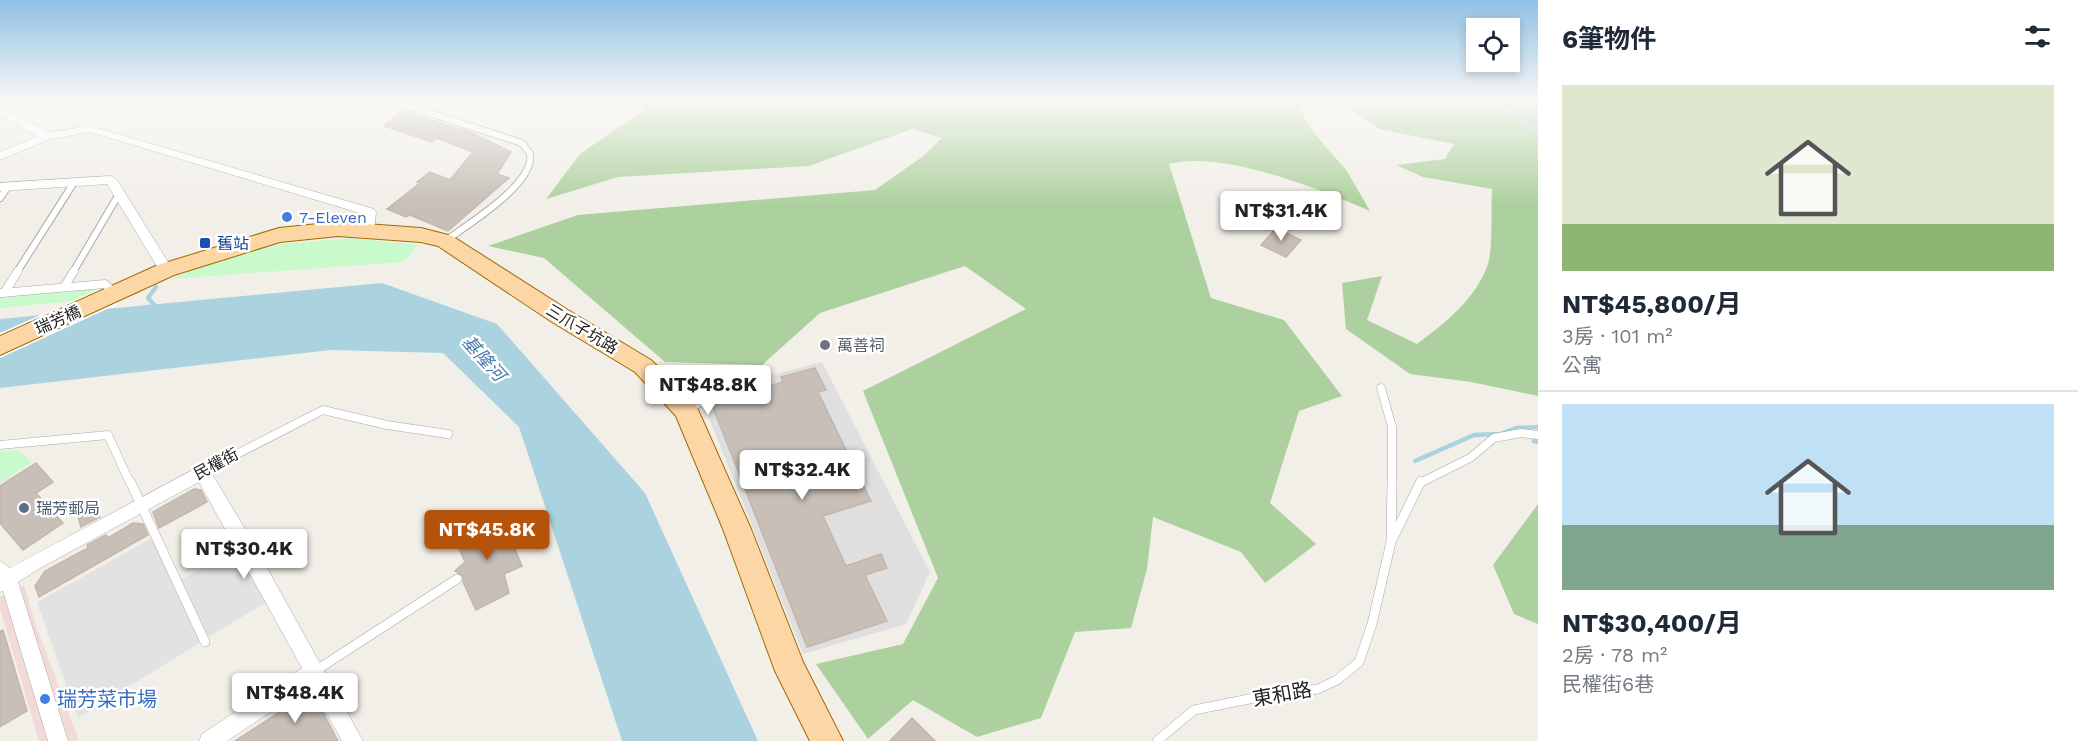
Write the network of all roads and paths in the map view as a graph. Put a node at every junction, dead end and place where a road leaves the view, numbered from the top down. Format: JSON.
{"nodes":[{"id":1,"x":47,"y":136,"type":"edge"},
{"id":2,"x":113,"y":136,"type":"edge"},
{"id":3,"x":499,"y":136,"type":"edge"},
{"id":4,"x":0,"y":156,"type":"edge"},
{"id":5,"x":73,"y":184,"type":"junction"},
{"id":6,"x":2,"y":191,"type":"edge"},
{"id":7,"x":119,"y":194,"type":"junction"},
{"id":8,"x":368,"y":231,"type":"junction"},
{"id":9,"x":445,"y":241,"type":"junction"},
{"id":10,"x":166,"y":270,"type":"junction"},
{"id":11,"x":64,"y":287,"type":"junction"},
{"id":12,"x":2,"y":293,"type":"edge"},
{"id":13,"x":116,"y":294,"type":"junction"},
{"id":14,"x":0,"y":346,"type":"edge"},
{"id":15,"x":1381,"y":388,"type":"dead end"},
{"id":16,"x":722,"y":393,"type":"dead end"},
{"id":17,"x":683,"y":407,"type":"junction"},
{"id":18,"x":448,"y":434,"type":"dead end"},
{"id":19,"x":1538,"y":435,"type":"edge"},
{"id":20,"x":0,"y":445,"type":"edge"},
{"id":21,"x":202,"y":472,"type":"junction"},
{"id":22,"x":140,"y":504,"type":"junction"},
{"id":23,"x":1391,"y":542,"type":"junction"},
{"id":24,"x":3,"y":577,"type":"edge"},
{"id":25,"x":458,"y":578,"type":"dead end"},
{"id":26,"x":205,"y":642,"type":"dead end"},
{"id":27,"x":315,"y":671,"type":"junction"},
{"id":28,"x":58,"y":741,"type":"edge"},
{"id":29,"x":209,"y":741,"type":"edge"},
{"id":30,"x":353,"y":741,"type":"edge"},
{"id":31,"x":827,"y":741,"type":"edge"},
{"id":32,"x":1157,"y":741,"type":"edge"}],
"edges":[{"from":1,"to":4,"type":"street"},
{"from":2,"to":8,"type":"street"},
{"from":3,"to":9,"type":"lane"},
{"from":5,"to":6,"type":"street"},
{"from":5,"to":7,"type":"street"},
{"from":5,"to":12,"type":"lane"},
{"from":7,"to":10,"type":"street"},
{"from":7,"to":11,"type":"lane"},
{"from":8,"to":9,"type":"main road","name":"三爪子坑路"},
{"from":8,"to":10,"type":"main road","name":"三爪子坑路"},
{"from":9,"to":17,"type":"main road","name":"三爪子坑路"},
{"from":10,"to":13,"type":"main road","name":"三爪子坑路"},
{"from":11,"to":12,"type":"lane"},
{"from":11,"to":13,"type":"lane"},
{"from":13,"to":14,"type":"main road","name":"瑞芳橋"},
{"from":15,"to":23,"type":"lane","name":"東和路"},
{"from":16,"to":17,"type":"street"},
{"from":17,"to":31,"type":"main road","name":"三爪子坑路"},
{"from":18,"to":21,"type":"lane","name":"民權街"},
{"from":19,"to":23,"type":"lane","name":"東和路"},
{"from":20,"to":22,"type":"lane"},
{"from":21,"to":22,"type":"street","name":"民權街"},
{"from":21,"to":27,"type":"street"},
{"from":22,"to":24,"type":"street","name":"民權街"},
{"from":22,"to":26,"type":"lane"},
{"from":23,"to":32,"type":"lane","name":"東和路"},
{"from":24,"to":28,"type":"street"},
{"from":25,"to":27,"type":"lane"},
{"from":27,"to":29,"type":"street"},
{"from":27,"to":30,"type":"street"}]}
